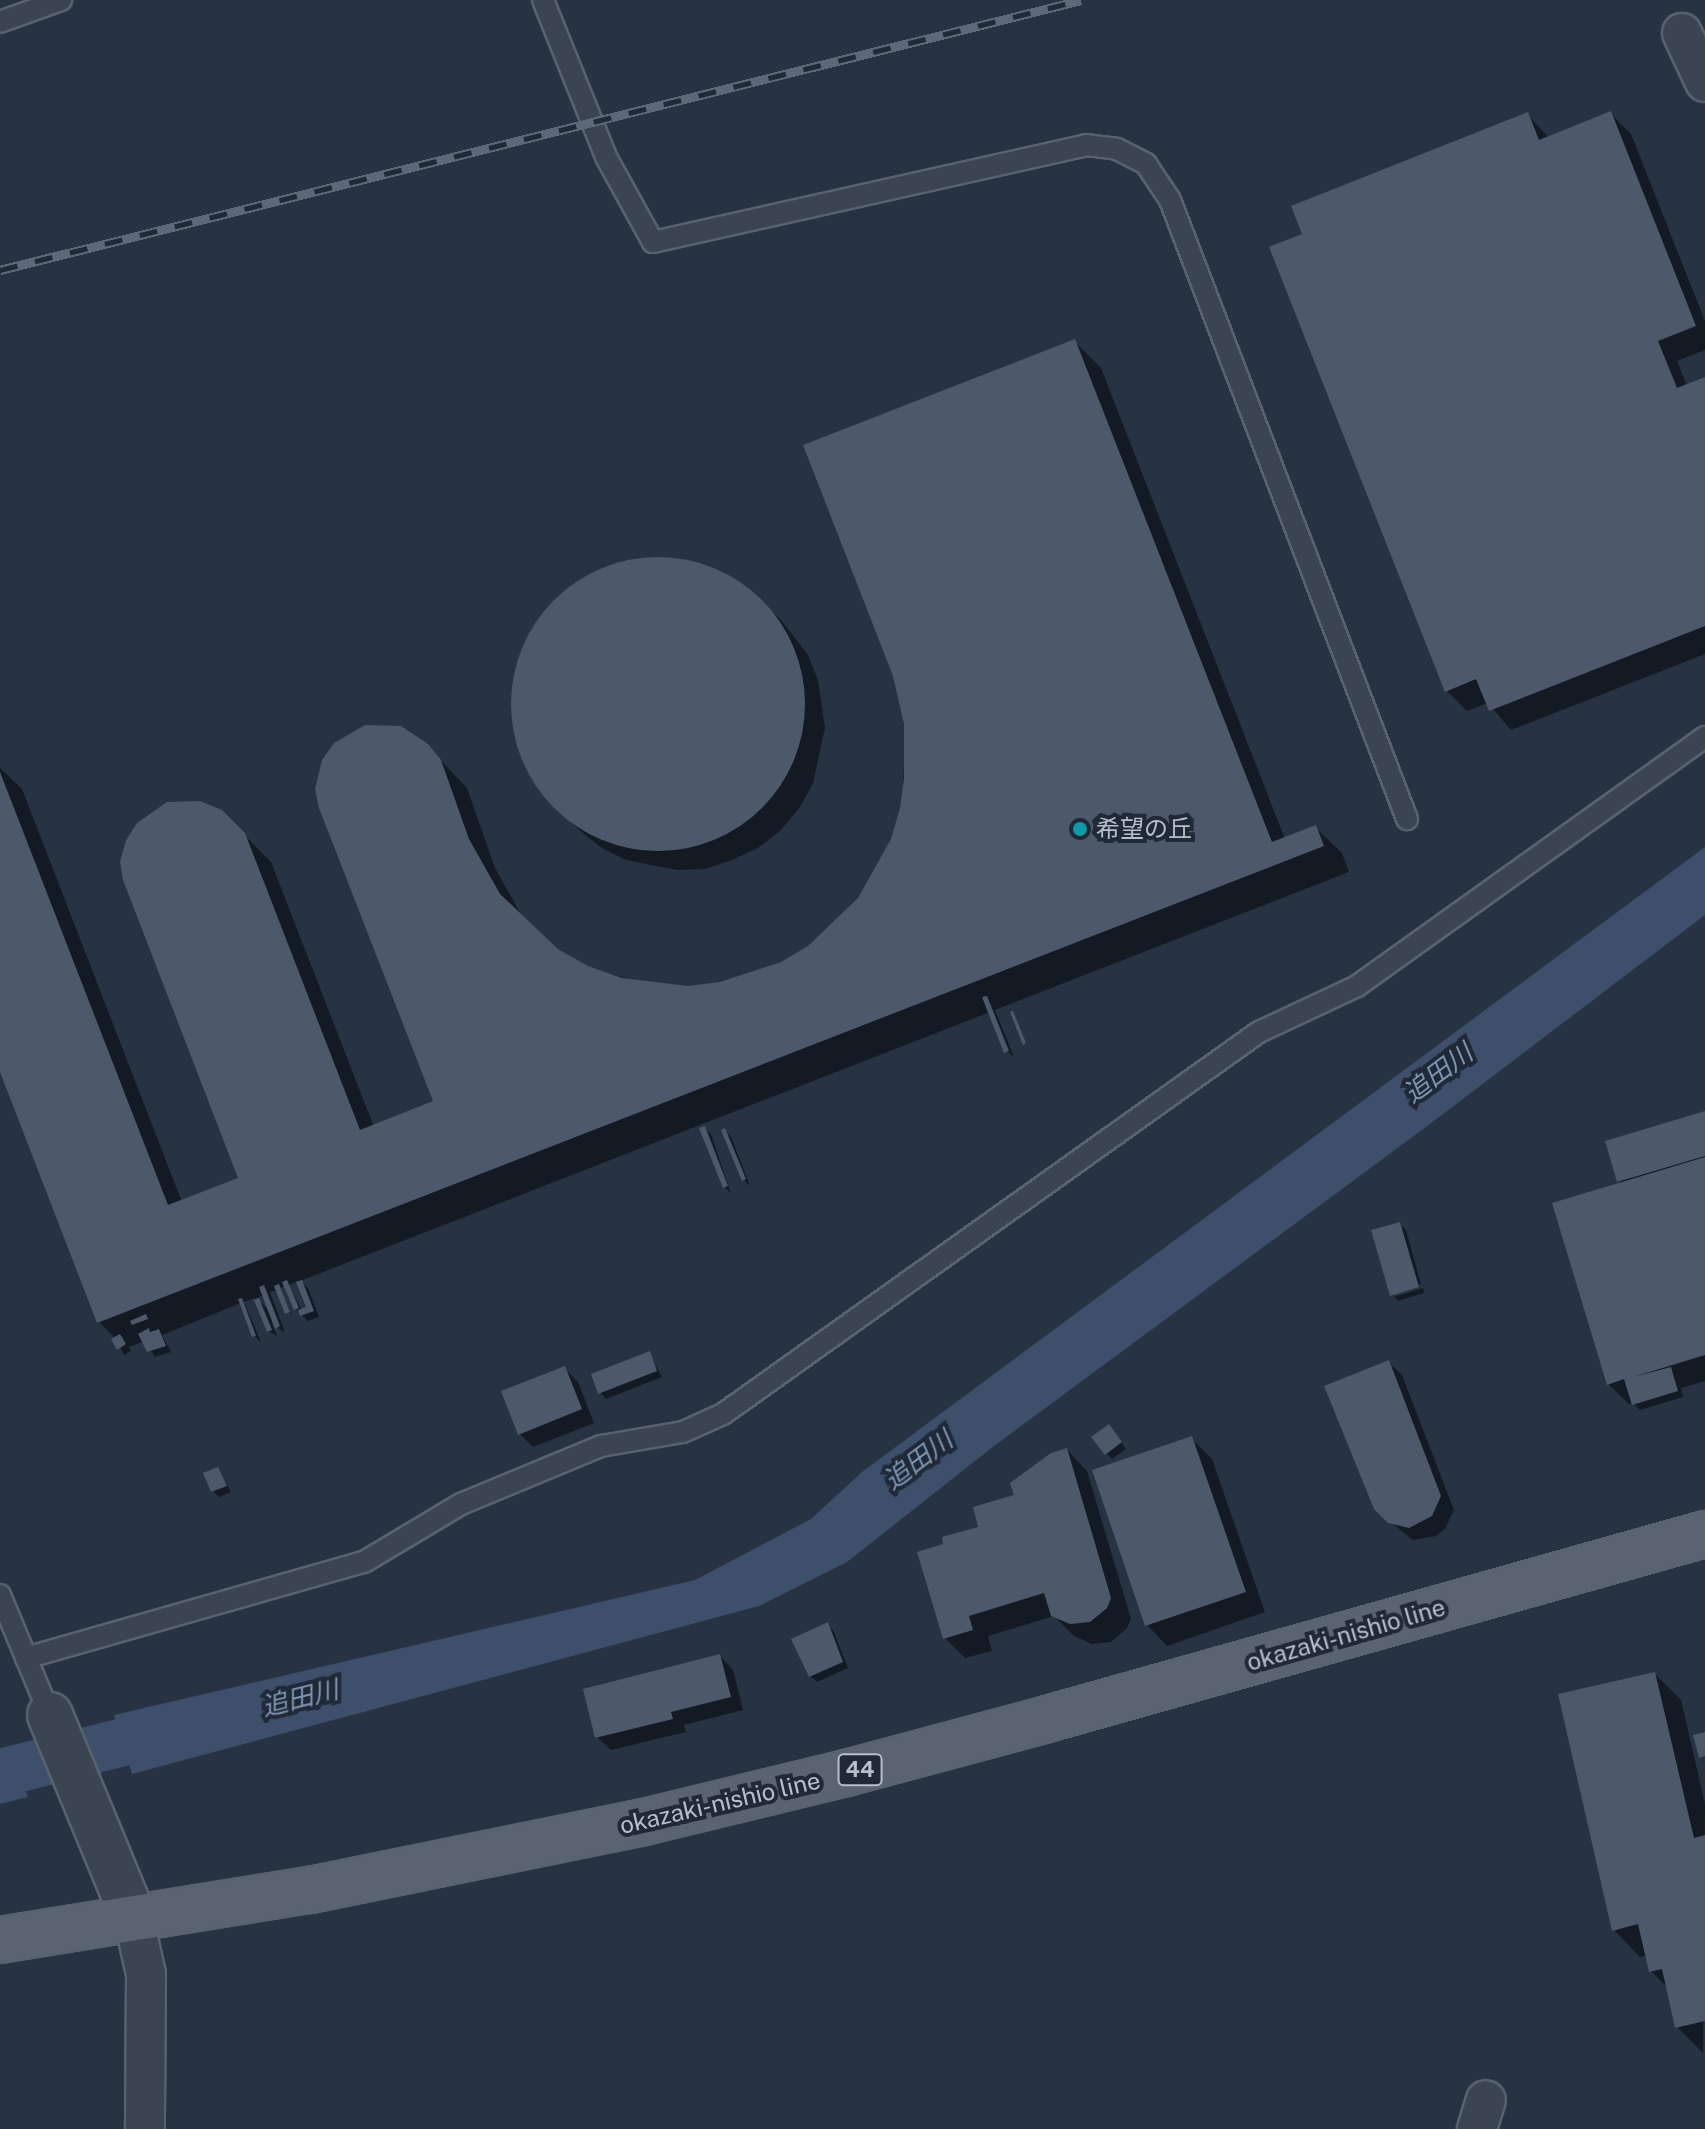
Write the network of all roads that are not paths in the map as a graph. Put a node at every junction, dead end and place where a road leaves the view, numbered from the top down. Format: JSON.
{"nodes":[{"id":1,"x":61,"y":0,"type":"edge"},
{"id":2,"x":543,"y":0,"type":"edge"},
{"id":3,"x":0,"y":22,"type":"edge"},
{"id":4,"x":1682,"y":33,"type":"dead end"},
{"id":5,"x":1705,"y":82,"type":"edge"},
{"id":6,"x":1705,"y":737,"type":"edge"},
{"id":7,"x":1407,"y":819,"type":"dead end"},
{"id":8,"x":1705,"y":1534,"type":"edge"},
{"id":9,"x":0,"y":1595,"type":"edge"},
{"id":10,"x":26,"y":1658,"type":"junction"},
{"id":11,"x":50,"y":1715,"type":"joint"},
{"id":12,"x":133,"y":1916,"type":"junction"},
{"id":13,"x":0,"y":1940,"type":"edge"},
{"id":14,"x":145,"y":2129,"type":"edge"}],
"edges":[{"from":1,"to":3,"type":"lane"},
{"from":2,"to":7,"type":"lane"},
{"from":4,"to":5,"type":"street"},
{"from":6,"to":10,"type":"lane"},
{"from":8,"to":12,"type":"main road","name":"okazaki-nishio line","number":"44"},
{"from":9,"to":10,"type":"lane"},
{"from":10,"to":11,"type":"lane"},
{"from":11,"to":12,"type":"street"},
{"from":12,"to":13,"type":"main road","name":"okazaki-nishio line","number":"44"},
{"from":12,"to":14,"type":"street"}]}
